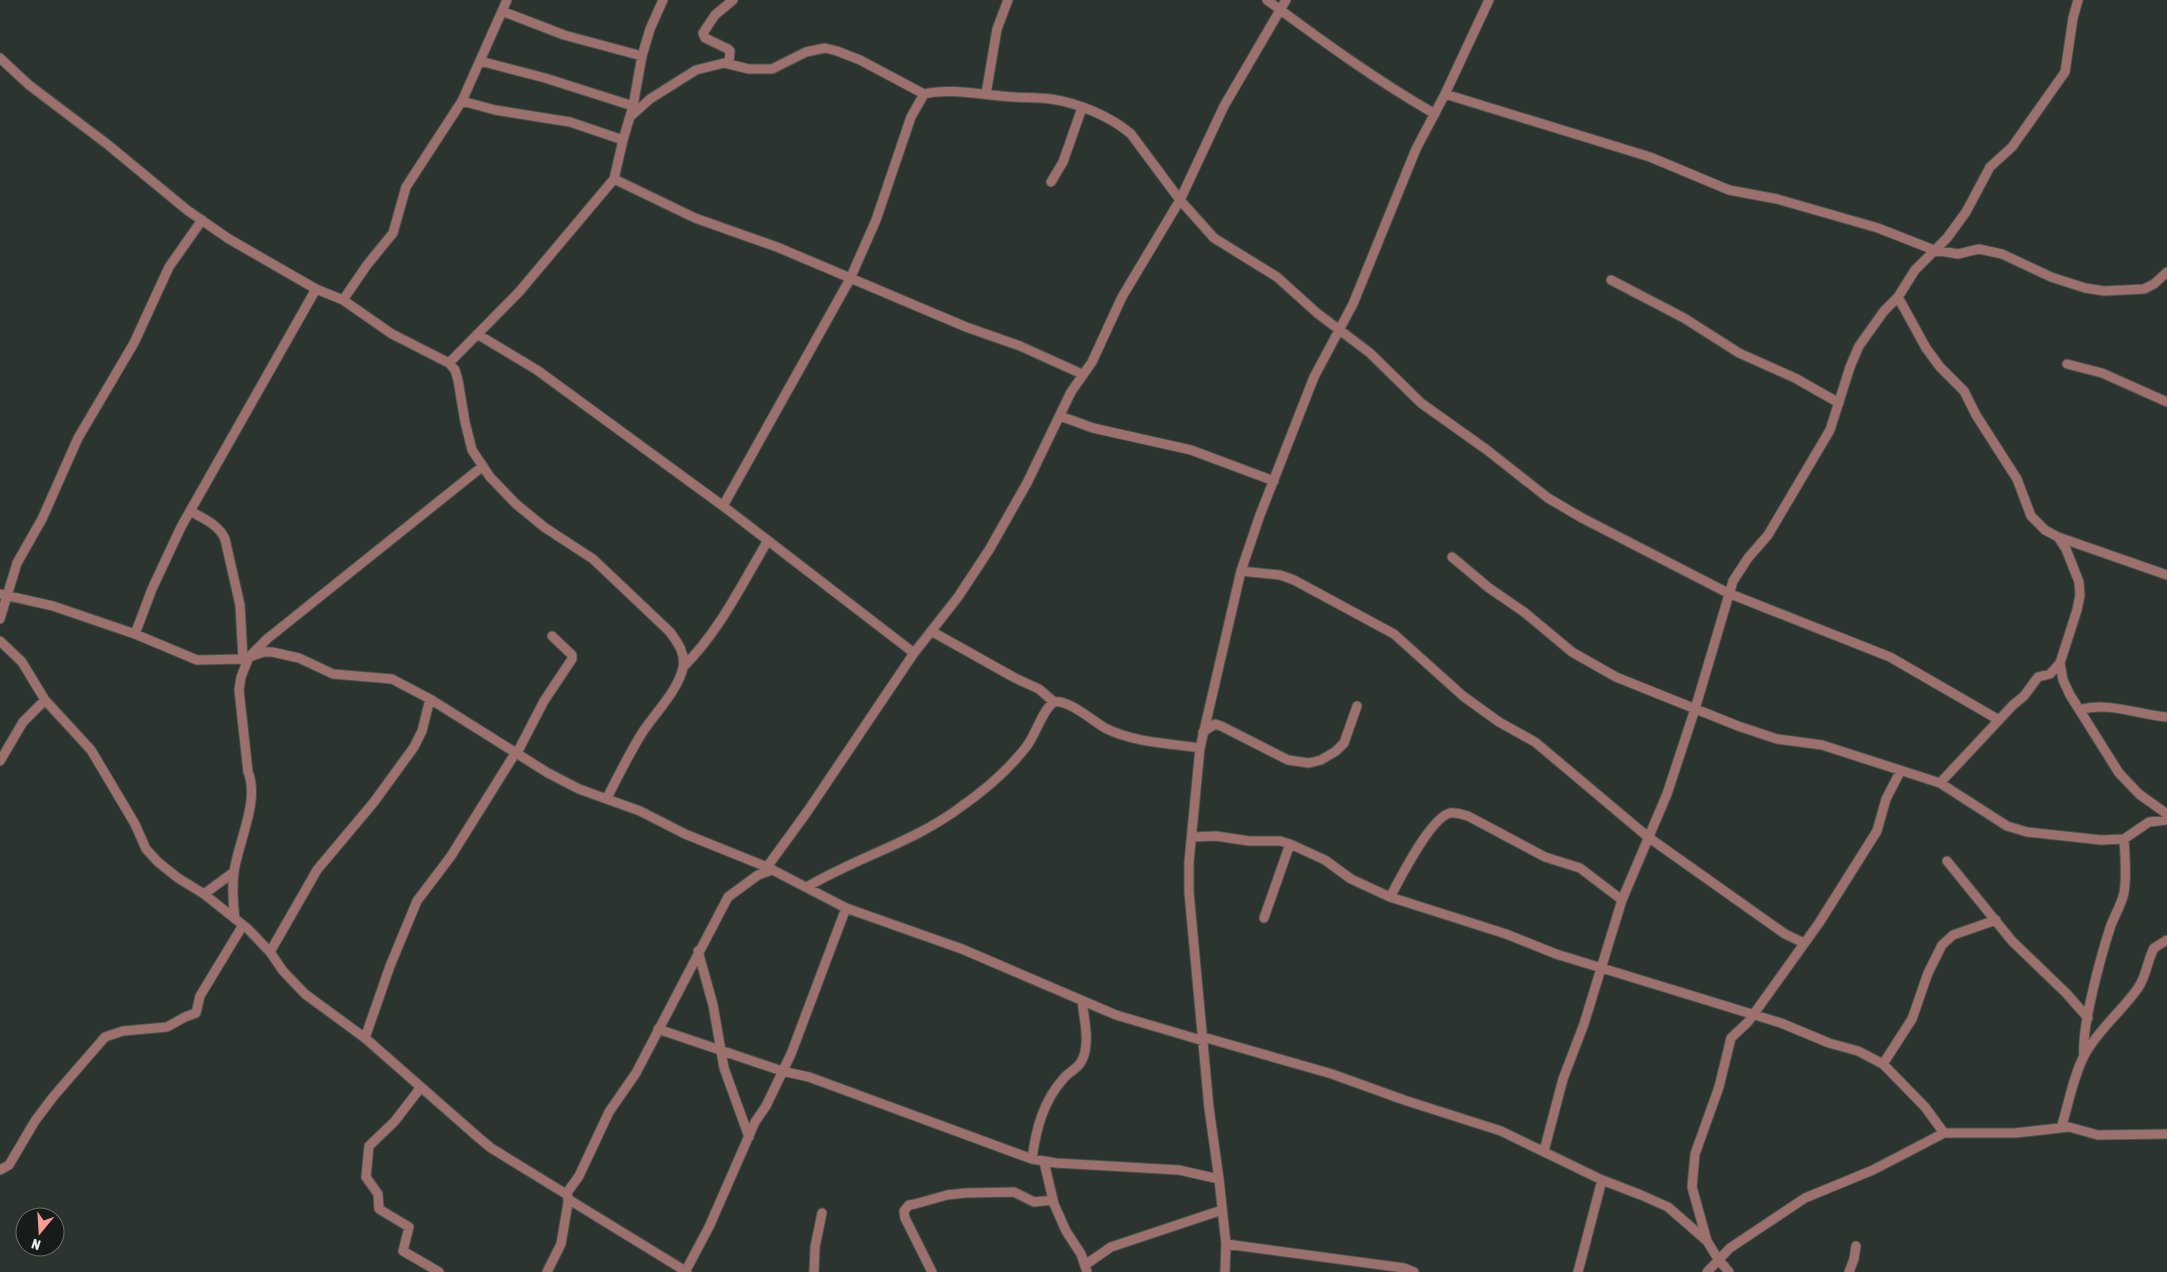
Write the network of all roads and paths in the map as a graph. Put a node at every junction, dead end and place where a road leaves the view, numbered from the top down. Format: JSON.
{"nodes":[{"id":1,"x":507,"y":0,"type":"edge"},
{"id":2,"x":663,"y":0,"type":"edge"},
{"id":3,"x":733,"y":0,"type":"edge"},
{"id":4,"x":1008,"y":0,"type":"edge"},
{"id":5,"x":1267,"y":0,"type":"edge"},
{"id":6,"x":1286,"y":0,"type":"edge"},
{"id":7,"x":1489,"y":0,"type":"edge"},
{"id":8,"x":2078,"y":0,"type":"edge"},
{"id":9,"x":1281,"y":10,"type":"junction"},
{"id":10,"x":502,"y":11,"type":"junction"},
{"id":11,"x":642,"y":56,"type":"junction"},
{"id":12,"x":0,"y":58,"type":"edge"},
{"id":13,"x":480,"y":61,"type":"junction"},
{"id":14,"x":729,"y":63,"type":"junction"},
{"id":15,"x":924,"y":94,"type":"junction"},
{"id":16,"x":986,"y":94,"type":"junction"},
{"id":17,"x":1445,"y":94,"type":"junction"},
{"id":18,"x":462,"y":101,"type":"junction"},
{"id":19,"x":634,"y":106,"type":"junction"},
{"id":20,"x":1082,"y":108,"type":"junction"},
{"id":21,"x":1434,"y":114,"type":"junction"},
{"id":22,"x":631,"y":116,"type":"junction"},
{"id":23,"x":623,"y":140,"type":"junction"},
{"id":24,"x":614,"y":179,"type":"junction"},
{"id":25,"x":1051,"y":182,"type":"dead end"},
{"id":26,"x":1180,"y":200,"type":"junction"},
{"id":27,"x":202,"y":220,"type":"junction"},
{"id":28,"x":1934,"y":250,"type":"junction"},
{"id":29,"x":2167,"y":272,"type":"edge"},
{"id":30,"x":850,"y":279,"type":"junction"},
{"id":31,"x":1611,"y":280,"type":"dead end"},
{"id":32,"x":316,"y":289,"type":"junction"},
{"id":33,"x":1898,"y":297,"type":"junction"},
{"id":34,"x":343,"y":300,"type":"junction"},
{"id":35,"x":1339,"y":330,"type":"junction"},
{"id":36,"x":477,"y":334,"type":"junction"},
{"id":37,"x":449,"y":363,"type":"junction"},
{"id":38,"x":2067,"y":364,"type":"dead end"},
{"id":39,"x":1082,"y":374,"type":"junction"},
{"id":40,"x":2167,"y":402,"type":"edge"},
{"id":41,"x":1840,"y":403,"type":"junction"},
{"id":42,"x":1060,"y":416,"type":"junction"},
{"id":43,"x":483,"y":466,"type":"junction"},
{"id":44,"x":1274,"y":481,"type":"junction"},
{"id":45,"x":723,"y":506,"type":"junction"},
{"id":46,"x":190,"y":511,"type":"junction"},
{"id":47,"x":2058,"y":537,"type":"junction"},
{"id":48,"x":767,"y":542,"type":"junction"},
{"id":49,"x":1452,"y":557,"type":"dead end"},
{"id":50,"x":1241,"y":571,"type":"junction"},
{"id":51,"x":2167,"y":575,"type":"edge"},
{"id":52,"x":1728,"y":593,"type":"junction"},
{"id":53,"x":4,"y":594,"type":"edge"},
{"id":54,"x":0,"y":619,"type":"edge"},
{"id":55,"x":932,"y":630,"type":"junction"},
{"id":56,"x":135,"y":634,"type":"junction"},
{"id":57,"x":552,"y":636,"type":"dead end"},
{"id":58,"x":0,"y":641,"type":"edge"},
{"id":59,"x":914,"y":653,"type":"junction"},
{"id":60,"x":246,"y":658,"type":"junction"},
{"id":61,"x":2060,"y":663,"type":"junction"},
{"id":62,"x":683,"y":667,"type":"junction"},
{"id":63,"x":430,"y":699,"type":"junction"},
{"id":64,"x":45,"y":700,"type":"junction"},
{"id":65,"x":1054,"y":702,"type":"junction"},
{"id":66,"x":1357,"y":706,"type":"dead end"},
{"id":67,"x":1695,"y":709,"type":"junction"},
{"id":68,"x":2080,"y":710,"type":"junction"},
{"id":69,"x":2167,"y":717,"type":"edge"},
{"id":70,"x":1999,"y":720,"type":"junction"},
{"id":71,"x":1203,"y":732,"type":"junction"},
{"id":72,"x":1200,"y":748,"type":"junction"},
{"id":73,"x":516,"y":753,"type":"junction"},
{"id":74,"x":0,"y":762,"type":"edge"},
{"id":75,"x":1900,"y":772,"type":"junction"},
{"id":76,"x":1940,"y":783,"type":"junction"},
{"id":77,"x":607,"y":798,"type":"junction"},
{"id":78,"x":2167,"y":814,"type":"edge"},
{"id":79,"x":2167,"y":820,"type":"edge"},
{"id":80,"x":1193,"y":836,"type":"junction"},
{"id":81,"x":1648,"y":837,"type":"junction"},
{"id":82,"x":2124,"y":839,"type":"junction"},
{"id":83,"x":1290,"y":844,"type":"junction"},
{"id":84,"x":1947,"y":861,"type":"dead end"},
{"id":85,"x":769,"y":868,"type":"junction"},
{"id":86,"x":234,"y":872,"type":"junction"},
{"id":87,"x":807,"y":887,"type":"junction"},
{"id":88,"x":204,"y":894,"type":"junction"},
{"id":89,"x":1390,"y":897,"type":"junction"},
{"id":90,"x":1622,"y":900,"type":"junction"},
{"id":91,"x":846,"y":908,"type":"junction"},
{"id":92,"x":1264,"y":918,"type":"dead end"},
{"id":93,"x":235,"y":919,"type":"junction"},
{"id":94,"x":1996,"y":920,"type":"junction"},
{"id":95,"x":243,"y":925,"type":"junction"},
{"id":96,"x":2167,"y":940,"type":"edge"},
{"id":97,"x":1804,"y":943,"type":"junction"},
{"id":98,"x":698,"y":951,"type":"junction"},
{"id":99,"x":270,"y":952,"type":"junction"},
{"id":100,"x":1602,"y":967,"type":"junction"},
{"id":101,"x":1082,"y":1001,"type":"junction"},
{"id":102,"x":1752,"y":1015,"type":"junction"},
{"id":103,"x":2088,"y":1018,"type":"junction"},
{"id":104,"x":658,"y":1029,"type":"junction"},
{"id":105,"x":365,"y":1038,"type":"junction"},
{"id":106,"x":1204,"y":1039,"type":"junction"},
{"id":107,"x":720,"y":1051,"type":"junction"},
{"id":108,"x":2084,"y":1055,"type":"junction"},
{"id":109,"x":1882,"y":1064,"type":"junction"},
{"id":110,"x":782,"y":1071,"type":"junction"},
{"id":111,"x":421,"y":1087,"type":"junction"},
{"id":112,"x":2062,"y":1128,"type":"junction"},
{"id":113,"x":1944,"y":1133,"type":"junction"},
{"id":114,"x":2167,"y":1134,"type":"edge"},
{"id":115,"x":749,"y":1137,"type":"junction"},
{"id":116,"x":1544,"y":1151,"type":"junction"},
{"id":117,"x":1032,"y":1159,"type":"junction"},
{"id":118,"x":1044,"y":1162,"type":"junction"},
{"id":119,"x":0,"y":1170,"type":"edge"},
{"id":120,"x":1219,"y":1179,"type":"junction"},
{"id":121,"x":1602,"y":1180,"type":"junction"},
{"id":122,"x":567,"y":1197,"type":"junction"},
{"id":123,"x":1053,"y":1200,"type":"junction"},
{"id":124,"x":1222,"y":1210,"type":"junction"},
{"id":125,"x":822,"y":1213,"type":"dead end"},
{"id":126,"x":1707,"y":1241,"type":"junction"},
{"id":127,"x":1226,"y":1244,"type":"junction"},
{"id":128,"x":1856,"y":1246,"type":"dead end"},
{"id":129,"x":1718,"y":1259,"type":"junction"},
{"id":130,"x":1086,"y":1268,"type":"edge"},
{"id":131,"x":1366,"y":1268,"type":"edge"},
{"id":132,"x":439,"y":1272,"type":"edge"},
{"id":133,"x":547,"y":1272,"type":"edge"},
{"id":134,"x":686,"y":1272,"type":"edge"},
{"id":135,"x":814,"y":1272,"type":"edge"},
{"id":136,"x":932,"y":1272,"type":"edge"},
{"id":137,"x":1225,"y":1272,"type":"edge"},
{"id":138,"x":1414,"y":1272,"type":"edge"},
{"id":139,"x":1578,"y":1272,"type":"edge"},
{"id":140,"x":1707,"y":1272,"type":"edge"},
{"id":141,"x":1730,"y":1272,"type":"edge"},
{"id":142,"x":1850,"y":1272,"type":"edge"}],
"edges":[{"from":1,"to":10,"type":"street"},
{"from":2,"to":11,"type":"street"},
{"from":3,"to":14,"type":"street"},
{"from":4,"to":16,"type":"street"},
{"from":5,"to":9,"type":"street"},
{"from":6,"to":9,"type":"street"},
{"from":7,"to":17,"type":"street"},
{"from":8,"to":28,"type":"street"},
{"from":9,"to":21,"type":"street"},
{"from":9,"to":26,"type":"street"},
{"from":10,"to":11,"type":"street"},
{"from":10,"to":13,"type":"street"},
{"from":11,"to":19,"type":"street"},
{"from":12,"to":27,"type":"street"},
{"from":13,"to":18,"type":"street"},
{"from":13,"to":19,"type":"street"},
{"from":14,"to":15,"type":"street"},
{"from":14,"to":22,"type":"street"},
{"from":15,"to":16,"type":"street"},
{"from":15,"to":30,"type":"street"},
{"from":16,"to":20,"type":"street"},
{"from":17,"to":21,"type":"street"},
{"from":17,"to":28,"type":"street"},
{"from":18,"to":23,"type":"street"},
{"from":18,"to":34,"type":"street"},
{"from":19,"to":22,"type":"street"},
{"from":20,"to":25,"type":"street"},
{"from":20,"to":26,"type":"street"},
{"from":21,"to":35,"type":"street"},
{"from":22,"to":23,"type":"street"},
{"from":23,"to":24,"type":"street"},
{"from":24,"to":30,"type":"street"},
{"from":24,"to":36,"type":"street"},
{"from":26,"to":35,"type":"street"},
{"from":26,"to":39,"type":"street"},
{"from":27,"to":32,"type":"street"},
{"from":27,"to":53,"type":"street"},
{"from":28,"to":29,"type":"street"},
{"from":28,"to":33,"type":"street"},
{"from":30,"to":39,"type":"street"},
{"from":30,"to":45,"type":"street"},
{"from":31,"to":41,"type":"street"},
{"from":32,"to":34,"type":"street"},
{"from":32,"to":46,"type":"street"},
{"from":33,"to":41,"type":"street"},
{"from":33,"to":47,"type":"street"},
{"from":34,"to":37,"type":"street"},
{"from":35,"to":44,"type":"street"},
{"from":35,"to":52,"type":"street"},
{"from":36,"to":37,"type":"street"},
{"from":36,"to":45,"type":"street"},
{"from":37,"to":43,"type":"street"},
{"from":38,"to":40,"type":"street"},
{"from":39,"to":42,"type":"street"},
{"from":41,"to":52,"type":"street"},
{"from":42,"to":44,"type":"street"},
{"from":42,"to":55,"type":"street"},
{"from":43,"to":60,"type":"street"},
{"from":43,"to":62,"type":"street"},
{"from":44,"to":50,"type":"street"},
{"from":45,"to":48,"type":"street"},
{"from":46,"to":56,"type":"street"},
{"from":46,"to":60,"type":"street"},
{"from":47,"to":51,"type":"street"},
{"from":47,"to":61,"type":"street"},
{"from":48,"to":59,"type":"street"},
{"from":48,"to":62,"type":"street"},
{"from":49,"to":67,"type":"street"},
{"from":50,"to":71,"type":"street"},
{"from":50,"to":81,"type":"street"},
{"from":52,"to":67,"type":"street"},
{"from":52,"to":70,"type":"street"},
{"from":53,"to":54,"type":"street"},
{"from":53,"to":56,"type":"street"},
{"from":55,"to":59,"type":"street"},
{"from":55,"to":65,"type":"street"},
{"from":56,"to":60,"type":"street"},
{"from":57,"to":73,"type":"street"},
{"from":58,"to":64,"type":"street"},
{"from":59,"to":85,"type":"street"},
{"from":60,"to":63,"type":"street"},
{"from":60,"to":86,"type":"street"},
{"from":61,"to":68,"type":"street"},
{"from":61,"to":70,"type":"street"},
{"from":62,"to":77,"type":"street"},
{"from":63,"to":73,"type":"street"},
{"from":63,"to":99,"type":"street"},
{"from":64,"to":74,"type":"street"},
{"from":64,"to":88,"type":"street"},
{"from":65,"to":72,"type":"street"},
{"from":65,"to":87,"type":"street"},
{"from":66,"to":71,"type":"street"},
{"from":67,"to":75,"type":"street"},
{"from":67,"to":81,"type":"street"},
{"from":68,"to":69,"type":"street"},
{"from":68,"to":78,"type":"street"},
{"from":70,"to":76,"type":"street"},
{"from":71,"to":72,"type":"street"},
{"from":72,"to":80,"type":"street"},
{"from":73,"to":77,"type":"street"},
{"from":73,"to":105,"type":"street"},
{"from":75,"to":76,"type":"street"},
{"from":75,"to":97,"type":"street"},
{"from":76,"to":82,"type":"street"},
{"from":77,"to":85,"type":"street"},
{"from":79,"to":82,"type":"street"},
{"from":80,"to":83,"type":"street"},
{"from":80,"to":106,"type":"street"},
{"from":81,"to":90,"type":"street"},
{"from":81,"to":97,"type":"street"},
{"from":82,"to":103,"type":"street"},
{"from":83,"to":89,"type":"street"},
{"from":83,"to":92,"type":"street"},
{"from":84,"to":94,"type":"street"},
{"from":85,"to":87,"type":"street"},
{"from":85,"to":98,"type":"street"},
{"from":86,"to":88,"type":"street"},
{"from":86,"to":93,"type":"street"},
{"from":87,"to":91,"type":"street"},
{"from":88,"to":93,"type":"street"},
{"from":89,"to":90,"type":"street"},
{"from":89,"to":100,"type":"street"},
{"from":90,"to":100,"type":"street"},
{"from":91,"to":101,"type":"street"},
{"from":91,"to":110,"type":"street"},
{"from":93,"to":95,"type":"street"},
{"from":94,"to":103,"type":"street"},
{"from":94,"to":109,"type":"street"},
{"from":95,"to":99,"type":"street"},
{"from":95,"to":119,"type":"street"},
{"from":96,"to":108,"type":"street"},
{"from":97,"to":102,"type":"street"},
{"from":98,"to":104,"type":"street"},
{"from":98,"to":107,"type":"street"},
{"from":99,"to":105,"type":"street"},
{"from":100,"to":102,"type":"street"},
{"from":100,"to":116,"type":"street"},
{"from":101,"to":106,"type":"street"},
{"from":101,"to":117,"type":"street"},
{"from":102,"to":109,"type":"street"},
{"from":102,"to":126,"type":"street"},
{"from":103,"to":108,"type":"street"},
{"from":104,"to":107,"type":"street"},
{"from":104,"to":122,"type":"street"},
{"from":105,"to":111,"type":"street"},
{"from":106,"to":116,"type":"street"},
{"from":106,"to":120,"type":"street"},
{"from":107,"to":110,"type":"street"},
{"from":107,"to":115,"type":"street"},
{"from":108,"to":112,"type":"street"},
{"from":109,"to":113,"type":"street"},
{"from":110,"to":115,"type":"street"},
{"from":110,"to":117,"type":"street"},
{"from":111,"to":122,"type":"street"},
{"from":111,"to":132,"type":"street"},
{"from":112,"to":113,"type":"street"},
{"from":112,"to":114,"type":"street"},
{"from":113,"to":129,"type":"street"},
{"from":115,"to":134,"type":"street"},
{"from":116,"to":121,"type":"street"},
{"from":117,"to":118,"type":"street"},
{"from":118,"to":120,"type":"street"},
{"from":118,"to":123,"type":"street"},
{"from":120,"to":124,"type":"street"},
{"from":121,"to":126,"type":"street"},
{"from":121,"to":139,"type":"street"},
{"from":122,"to":133,"type":"street"},
{"from":122,"to":134,"type":"street"},
{"from":123,"to":130,"type":"street"},
{"from":123,"to":136,"type":"street"},
{"from":124,"to":127,"type":"street"},
{"from":124,"to":130,"type":"street"},
{"from":125,"to":135,"type":"street"},
{"from":126,"to":129,"type":"street"},
{"from":127,"to":131,"type":"street"},
{"from":127,"to":137,"type":"street"},
{"from":128,"to":142,"type":"street"},
{"from":129,"to":140,"type":"street"},
{"from":129,"to":141,"type":"street"},
{"from":131,"to":138,"type":"street"}]}
